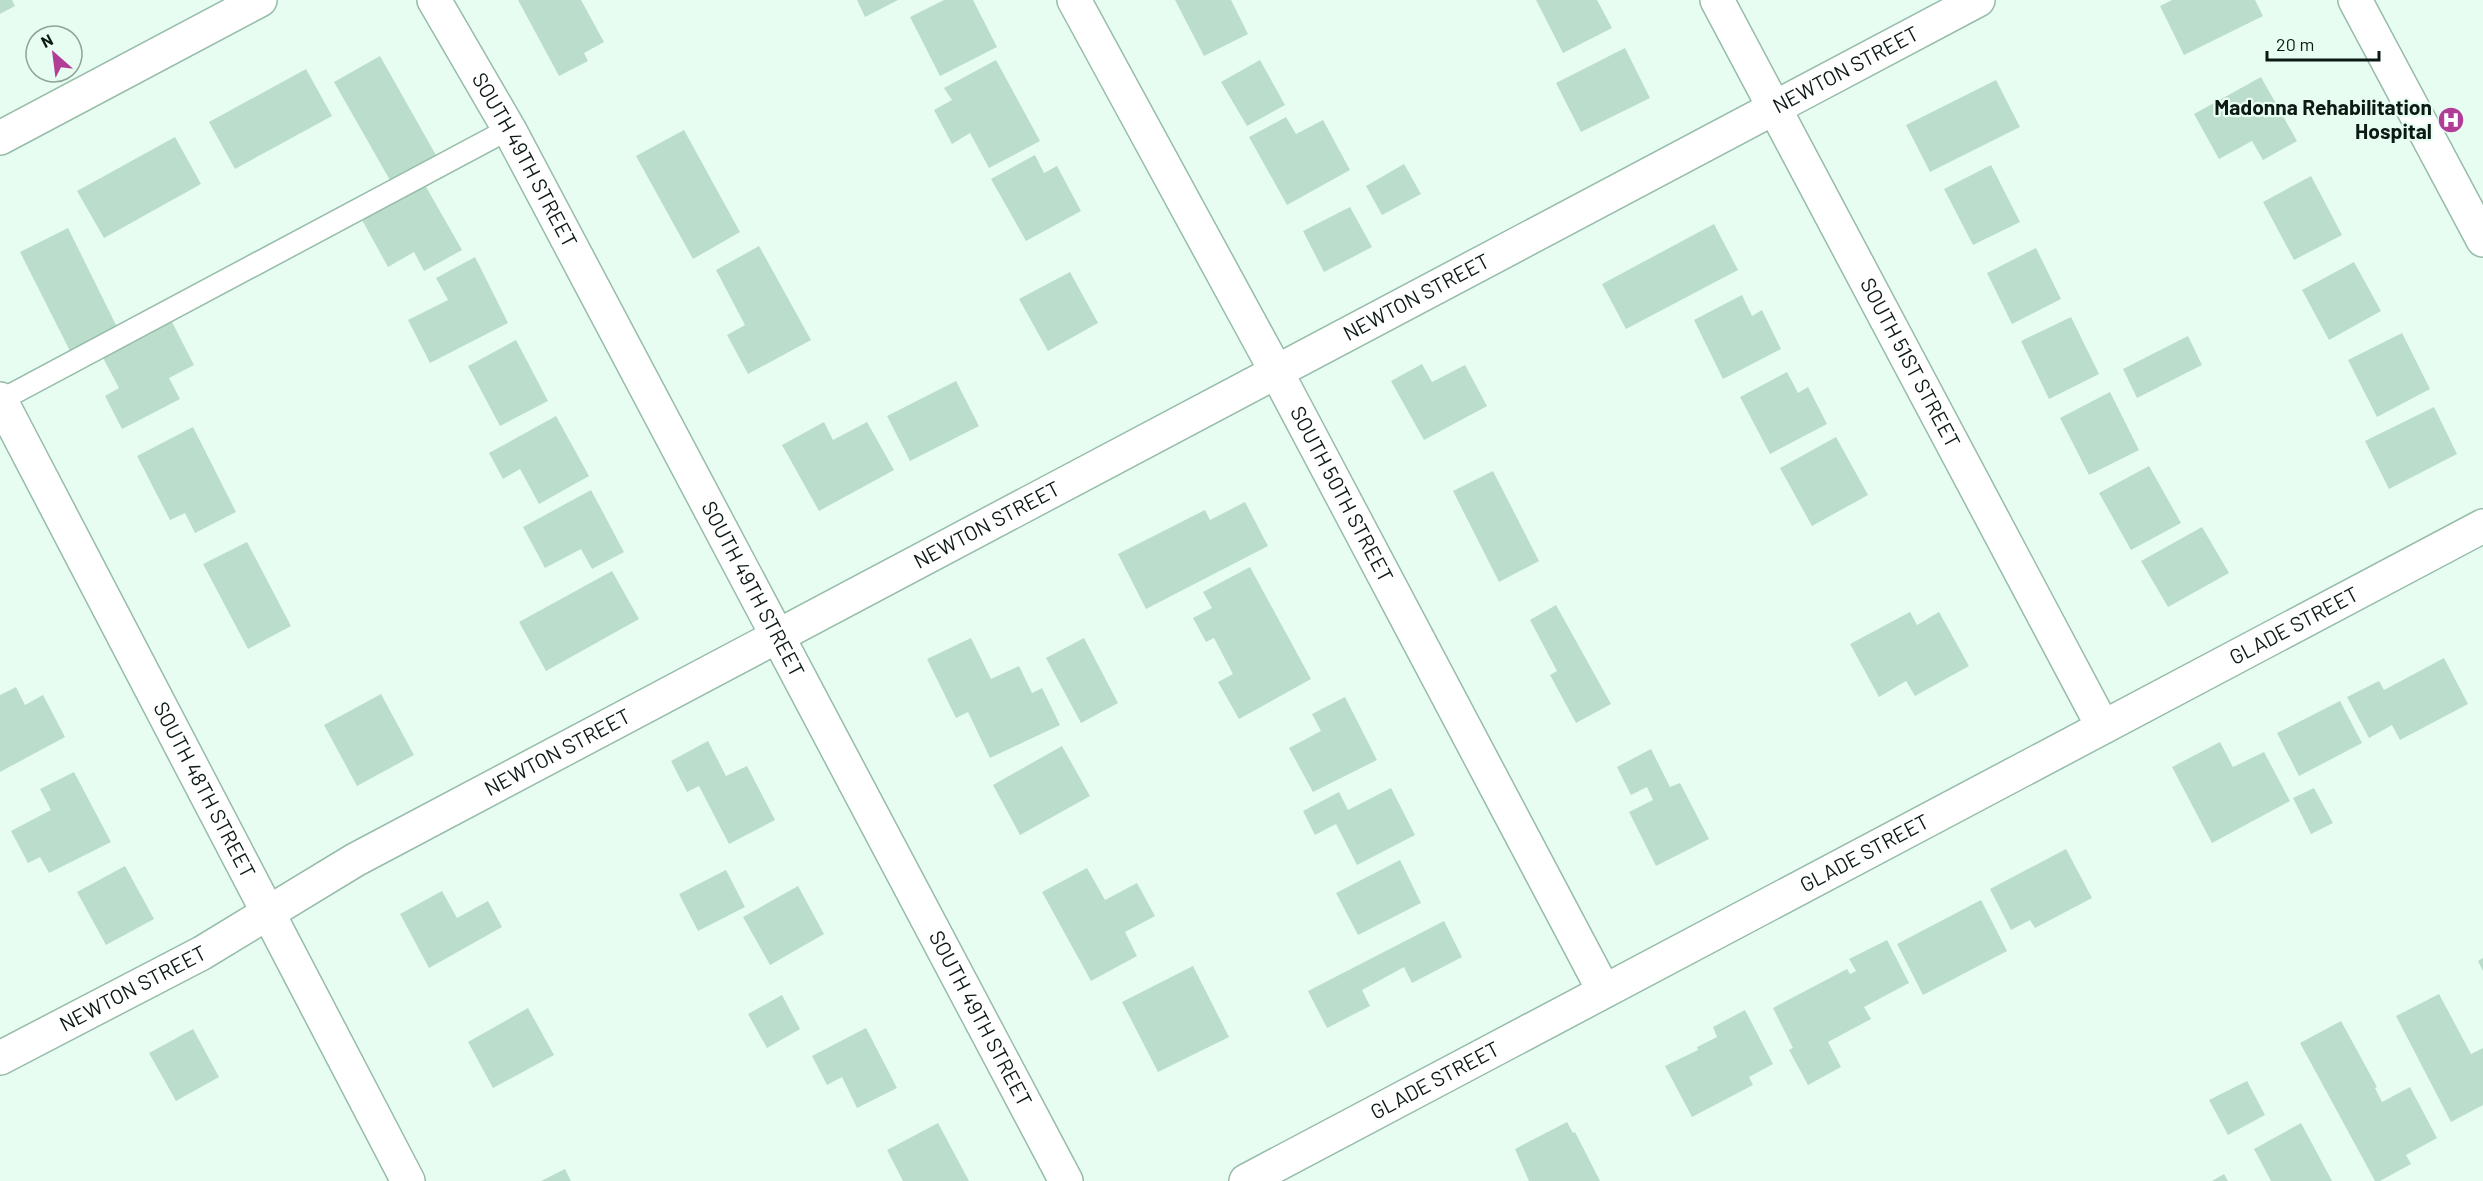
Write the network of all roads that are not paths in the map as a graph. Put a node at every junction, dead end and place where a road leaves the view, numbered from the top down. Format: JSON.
{"nodes":[{"id":1,"x":260,"y":0,"type":"edge"},
{"id":2,"x":434,"y":0,"type":"edge"},
{"id":3,"x":1074,"y":0,"type":"edge"},
{"id":4,"x":1717,"y":0,"type":"edge"},
{"id":5,"x":1978,"y":0,"type":"edge"},
{"id":6,"x":2355,"y":0,"type":"edge"},
{"id":7,"x":1775,"y":108,"type":"junction"},
{"id":8,"x":509,"y":129,"type":"junction"},
{"id":9,"x":0,"y":138,"type":"edge"},
{"id":10,"x":2483,"y":240,"type":"edge"},
{"id":11,"x":1276,"y":371,"type":"junction"},
{"id":12,"x":0,"y":399,"type":"edge"},
{"id":13,"x":2483,"y":526,"type":"edge"},
{"id":14,"x":777,"y":635,"type":"junction"},
{"id":15,"x":2103,"y":727,"type":"junction"},
{"id":16,"x":268,"y":911,"type":"junction"},
{"id":17,"x":1604,"y":991,"type":"junction"},
{"id":18,"x":0,"y":1058,"type":"edge"},
{"id":19,"x":408,"y":1181,"type":"edge"},
{"id":20,"x":1066,"y":1181,"type":"edge"},
{"id":21,"x":1246,"y":1181,"type":"edge"}],
"edges":[{"from":1,"to":9,"type":"street"},
{"from":2,"to":8,"type":"street","name":"SOUTH 49TH STREET"},
{"from":3,"to":11,"type":"street","name":"SOUTH 50TH STREET"},
{"from":4,"to":7,"type":"street","name":"SOUTH 51ST STREET"},
{"from":5,"to":7,"type":"street","name":"NEWTON STREET"},
{"from":6,"to":10,"type":"street"},
{"from":7,"to":11,"type":"street","name":"NEWTON STREET"},
{"from":7,"to":15,"type":"street","name":"SOUTH 51ST STREET"},
{"from":8,"to":12,"type":"lane"},
{"from":8,"to":14,"type":"street","name":"SOUTH 49TH STREET"},
{"from":11,"to":14,"type":"street","name":"NEWTON STREET"},
{"from":11,"to":17,"type":"street","name":"SOUTH 50TH STREET"},
{"from":12,"to":16,"type":"street","name":"SOUTH 48TH STREET"},
{"from":13,"to":15,"type":"street","name":"GLADE STREET"},
{"from":14,"to":16,"type":"street","name":"NEWTON STREET"},
{"from":14,"to":20,"type":"street","name":"SOUTH 49TH STREET"},
{"from":15,"to":17,"type":"street","name":"GLADE STREET"},
{"from":16,"to":18,"type":"street","name":"NEWTON STREET"},
{"from":16,"to":19,"type":"street","name":"SOUTH 48TH STREET"},
{"from":17,"to":21,"type":"street","name":"GLADE STREET"}]}
